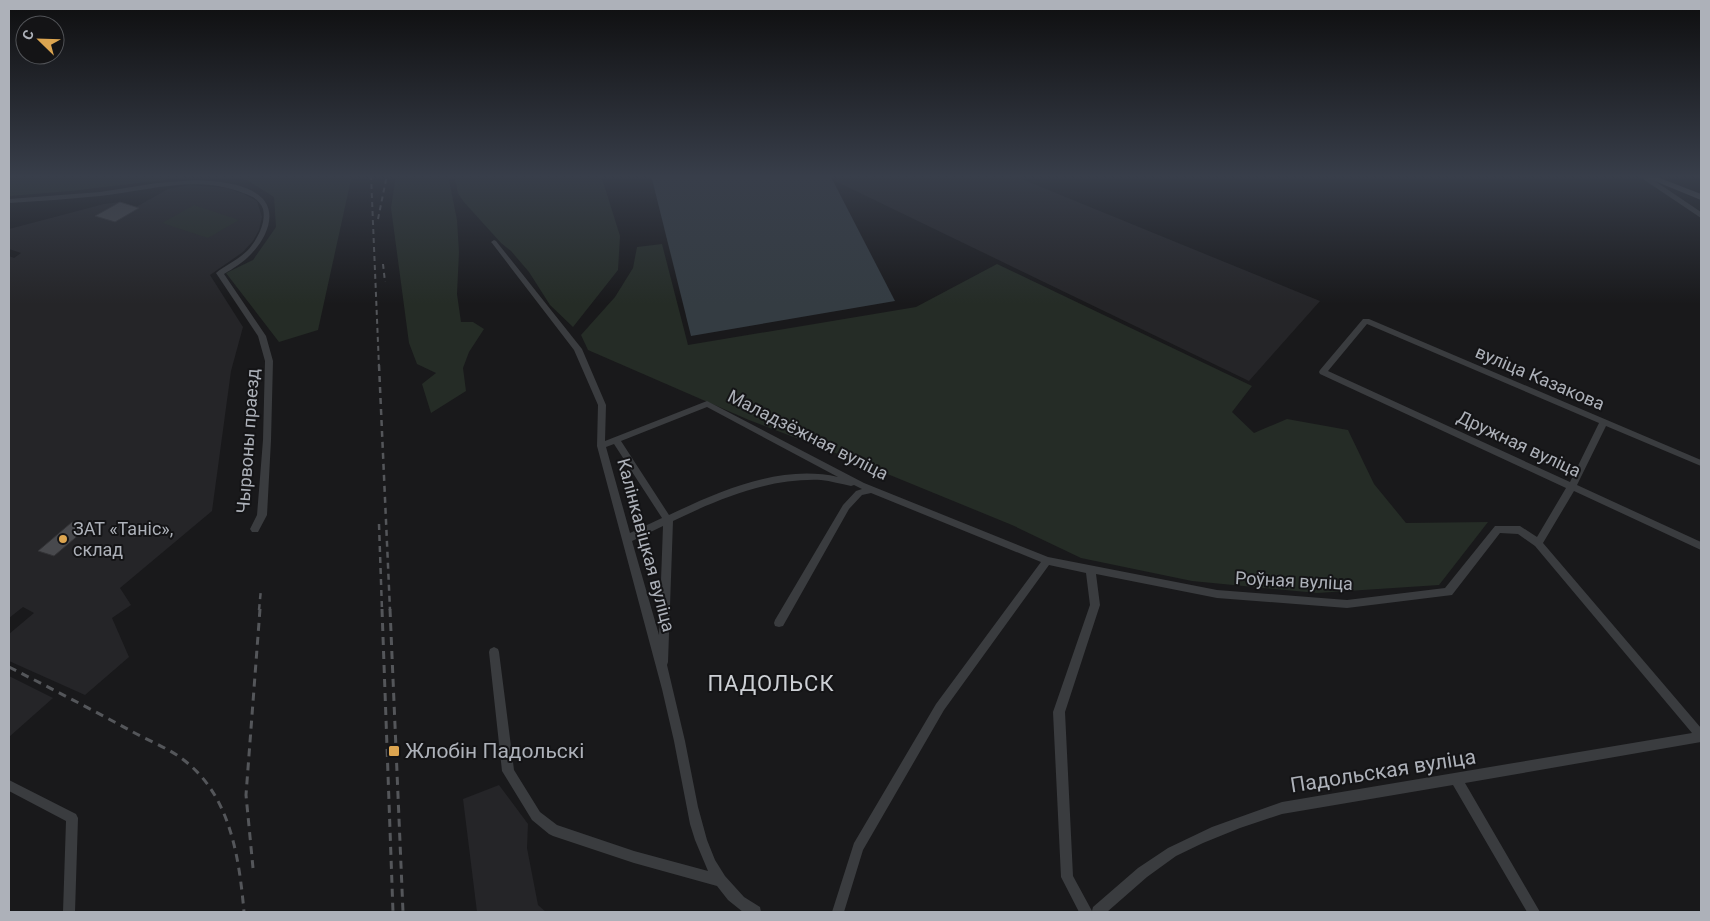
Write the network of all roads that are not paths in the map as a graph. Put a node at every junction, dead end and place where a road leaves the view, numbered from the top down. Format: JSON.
{"nodes":[{"id":1,"x":267,"y":218,"type":"edge"},
{"id":2,"x":494,"y":242,"type":"dead end"},
{"id":3,"x":1366,"y":321,"type":"joint"},
{"id":4,"x":1604,"y":422,"type":"junction"},
{"id":5,"x":616,"y":441,"type":"junction"},
{"id":6,"x":602,"y":446,"type":"junction"},
{"id":7,"x":1701,"y":463,"type":"edge"},
{"id":8,"x":862,"y":484,"type":"junction"},
{"id":9,"x":1572,"y":486,"type":"junction"},
{"id":10,"x":873,"y":489,"type":"junction"},
{"id":11,"x":668,"y":520,"type":"junction"},
{"id":12,"x":255,"y":529,"type":"dead end"},
{"id":13,"x":626,"y":539,"type":"junction"},
{"id":14,"x":1538,"y":543,"type":"junction"},
{"id":15,"x":1701,"y":546,"type":"edge"},
{"id":16,"x":1047,"y":561,"type":"junction"},
{"id":17,"x":1092,"y":570,"type":"junction"},
{"id":18,"x":779,"y":623,"type":"dead end"},
{"id":19,"x":494,"y":652,"type":"dead end"},
{"id":20,"x":663,"y":673,"type":"junction"},
{"id":21,"x":1701,"y":736,"type":"edge"},
{"id":22,"x":1456,"y":779,"type":"junction"},
{"id":23,"x":9,"y":785,"type":"edge"},
{"id":24,"x":721,"y":881,"type":"junction"},
{"id":25,"x":68,"y":912,"type":"edge"},
{"id":26,"x":755,"y":912,"type":"edge"},
{"id":27,"x":838,"y":912,"type":"edge"},
{"id":28,"x":1086,"y":912,"type":"edge"},
{"id":29,"x":1098,"y":912,"type":"edge"},
{"id":30,"x":1534,"y":912,"type":"edge"}],
"edges":[{"from":1,"to":12,"type":"street","name":"Чырвоны праезд"},
{"from":2,"to":6,"type":"street","name":"Калінкавіцкая вуліца"},
{"from":3,"to":4,"type":"street","name":"вуліца Казакова"},
{"from":3,"to":9,"type":"street","name":"Дружная вуліца"},
{"from":4,"to":7,"type":"street","name":"вуліца Казакова"},
{"from":4,"to":9,"type":"street"},
{"from":5,"to":6,"type":"street"},
{"from":5,"to":8,"type":"street","name":"Маладзёжная вуліца"},
{"from":5,"to":11,"type":"street"},
{"from":6,"to":13,"type":"street","name":"Калінкавіцкая вуліца"},
{"from":8,"to":10,"type":"street","name":"Маладзёжная вуліца"},
{"from":8,"to":11,"type":"street"},
{"from":9,"to":14,"type":"street"},
{"from":9,"to":15,"type":"street","name":"Дружная вуліца"},
{"from":10,"to":16,"type":"street","name":"Маладзёжная вуліца"},
{"from":10,"to":18,"type":"street"},
{"from":11,"to":13,"type":"street"},
{"from":11,"to":20,"type":"street"},
{"from":13,"to":20,"type":"street","name":"Калінкавіцкая вуліца"},
{"from":14,"to":17,"type":"street","name":"Роўная вуліца"},
{"from":14,"to":21,"type":"street","name":"Роўная вуліца"},
{"from":16,"to":17,"type":"street","name":"Маладзёжная вуліца"},
{"from":16,"to":27,"type":"street"},
{"from":17,"to":28,"type":"street"},
{"from":19,"to":24,"type":"street"},
{"from":20,"to":24,"type":"street","name":"Калінкавіцкая вуліца"},
{"from":21,"to":22,"type":"street","name":"Падольская вуліца"},
{"from":22,"to":29,"type":"street","name":"Падольская вуліца"},
{"from":22,"to":30,"type":"street"},
{"from":23,"to":25,"type":"street"},
{"from":24,"to":26,"type":"street","name":"Калінкавіцкая вуліца"}]}
